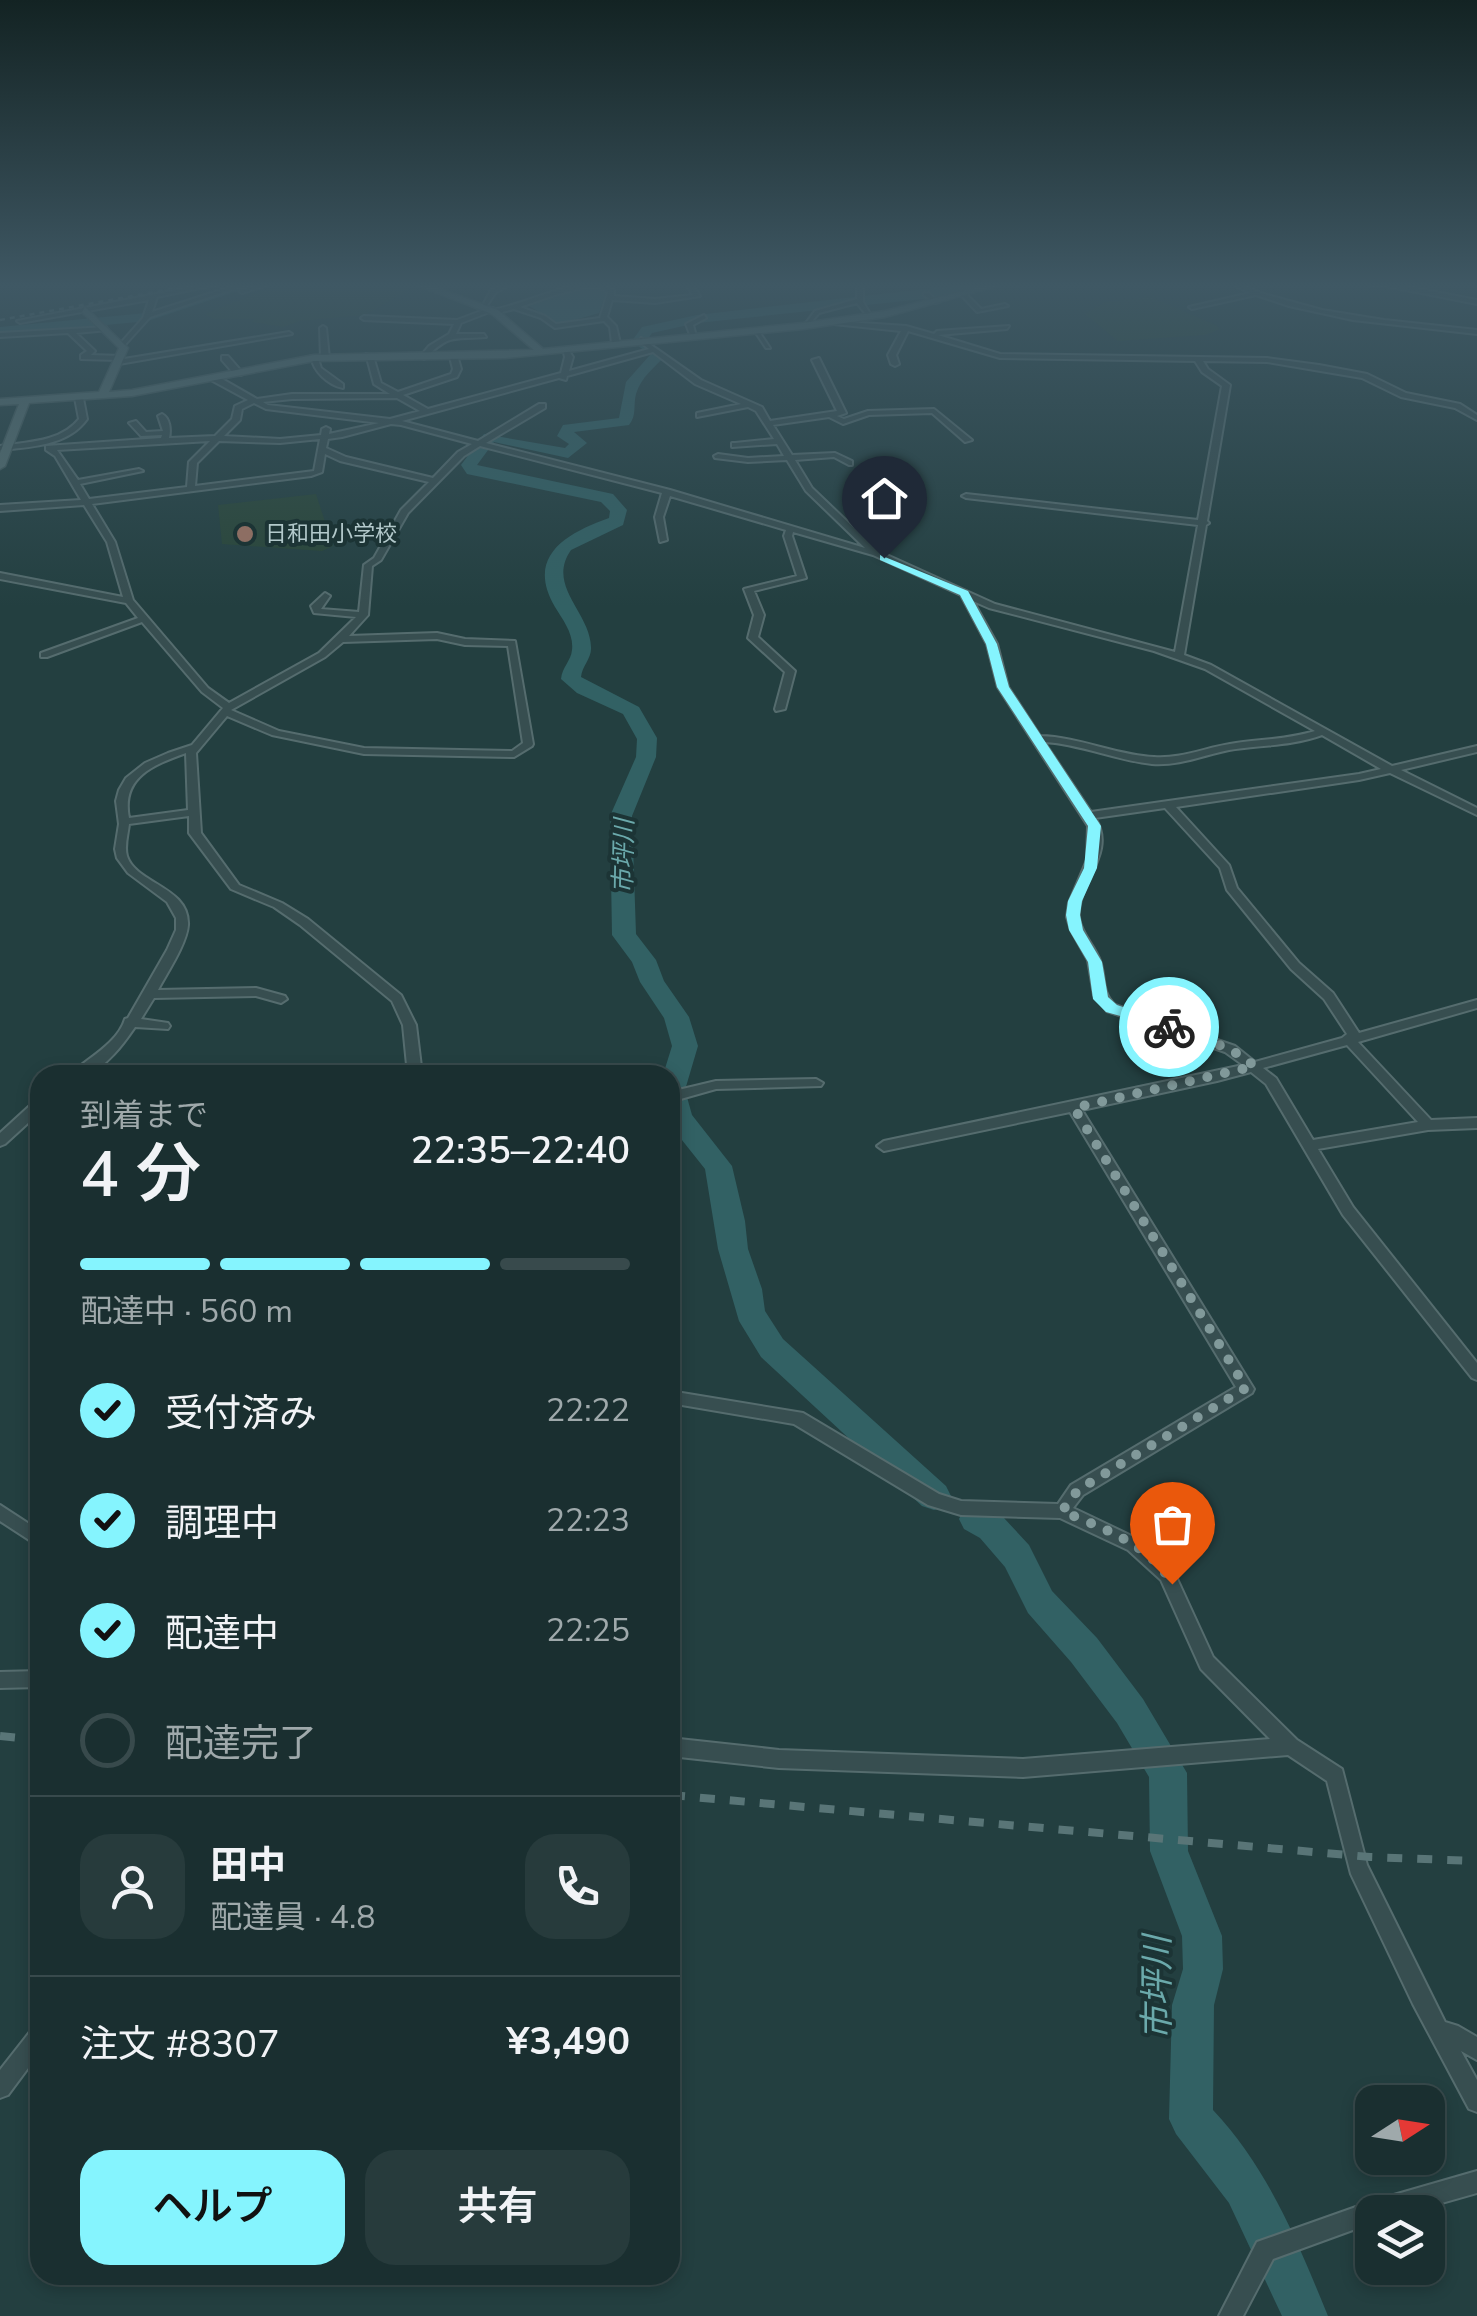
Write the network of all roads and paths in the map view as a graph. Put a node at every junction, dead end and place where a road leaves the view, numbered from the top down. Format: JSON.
{"nodes":[{"id":1,"x":104,"y":391,"type":"edge"},
{"id":2,"x":133,"y":391,"type":"edge"},
{"id":3,"x":235,"y":391,"type":"edge"},
{"id":4,"x":389,"y":391,"type":"edge"},
{"id":5,"x":409,"y":391,"type":"edge"},
{"id":6,"x":511,"y":391,"type":"edge"},
{"id":7,"x":720,"y":391,"type":"edge"},
{"id":8,"x":832,"y":391,"type":"edge"},
{"id":9,"x":1225,"y":391,"type":"edge"},
{"id":10,"x":1395,"y":391,"type":"edge"},
{"id":11,"x":102,"y":396,"type":"junction"},
{"id":12,"x":395,"y":396,"type":"junction"},
{"id":13,"x":78,"y":398,"type":"junction"},
{"id":14,"x":25,"y":401,"type":"junction"},
{"id":15,"x":0,"y":402,"type":"edge"},
{"id":16,"x":253,"y":402,"type":"junction"},
{"id":17,"x":752,"y":404,"type":"junction"},
{"id":18,"x":542,"y":406,"type":"dead end"},
{"id":19,"x":890,"y":409,"type":"dead end"},
{"id":20,"x":800,"y":411,"type":"dead end"},
{"id":21,"x":427,"y":412,"type":"junction"},
{"id":22,"x":842,"y":412,"type":"junction"},
{"id":23,"x":331,"y":414,"type":"junction"},
{"id":24,"x":700,"y":414,"type":"dead end"},
{"id":25,"x":162,"y":416,"type":"dead end"},
{"id":26,"x":832,"y":416,"type":"junction"},
{"id":27,"x":766,"y":418,"type":"junction"},
{"id":28,"x":1477,"y":418,"type":"edge"},
{"id":29,"x":393,"y":422,"type":"junction"},
{"id":30,"x":133,"y":424,"type":"dead end"},
{"id":31,"x":166,"y":437,"type":"junction"},
{"id":32,"x":324,"y":437,"type":"junction"},
{"id":33,"x":219,"y":438,"type":"junction"},
{"id":34,"x":779,"y":440,"type":"junction"},
{"id":35,"x":968,"y":440,"type":"dead end"},
{"id":36,"x":478,"y":443,"type":"junction"},
{"id":37,"x":735,"y":445,"type":"dead end"},
{"id":38,"x":48,"y":446,"type":"junction"},
{"id":39,"x":5,"y":447,"type":"edge"},
{"id":40,"x":322,"y":449,"type":"junction"},
{"id":41,"x":718,"y":456,"type":"dead end"},
{"id":42,"x":790,"y":458,"type":"junction"},
{"id":43,"x":849,"y":463,"type":"dead end"},
{"id":44,"x":0,"y":466,"type":"edge"},
{"id":45,"x":139,"y":472,"type":"dead end"},
{"id":46,"x":420,"y":477,"type":"junction"},
{"id":47,"x":436,"y":481,"type":"junction"},
{"id":48,"x":75,"y":483,"type":"junction"},
{"id":49,"x":191,"y":488,"type":"junction"},
{"id":50,"x":668,"y":492,"type":"junction"},
{"id":51,"x":421,"y":494,"type":"junction"},
{"id":52,"x":966,"y":496,"type":"dead end"},
{"id":53,"x":86,"y":502,"type":"junction"},
{"id":54,"x":0,"y":508,"type":"edge"},
{"id":55,"x":1205,"y":523,"type":"junction"},
{"id":56,"x":790,"y":530,"type":"junction"},
{"id":57,"x":663,"y":540,"type":"dead end"},
{"id":58,"x":875,"y":553,"type":"junction"},
{"id":59,"x":0,"y":576,"type":"edge"},
{"id":60,"x":964,"y":593,"type":"junction"},
{"id":61,"x":325,"y":596,"type":"dead end"},
{"id":62,"x":129,"y":601,"type":"junction"},
{"id":63,"x":363,"y":615,"type":"junction"},
{"id":64,"x":144,"y":618,"type":"junction"},
{"id":65,"x":341,"y":639,"type":"junction"},
{"id":66,"x":44,"y":656,"type":"dead end"},
{"id":67,"x":1179,"y":656,"type":"junction"},
{"id":68,"x":226,"y":709,"type":"junction"},
{"id":69,"x":780,"y":709,"type":"dead end"},
{"id":70,"x":1324,"y":732,"type":"junction"},
{"id":71,"x":1037,"y":739,"type":"junction"},
{"id":72,"x":193,"y":748,"type":"junction"},
{"id":73,"x":1477,"y":749,"type":"edge"},
{"id":74,"x":1390,"y":769,"type":"junction"},
{"id":75,"x":1169,"y":806,"type":"junction"},
{"id":76,"x":194,"y":812,"type":"junction"},
{"id":77,"x":1477,"y":812,"type":"edge"},
{"id":78,"x":1089,"y":816,"type":"junction"},
{"id":79,"x":124,"y":822,"type":"junction"},
{"id":80,"x":149,"y":994,"type":"junction"},
{"id":81,"x":281,"y":999,"type":"dead end"},
{"id":82,"x":1477,"y":1004,"type":"edge"},
{"id":83,"x":130,"y":1022,"type":"junction"},
{"id":84,"x":164,"y":1026,"type":"dead end"},
{"id":85,"x":1351,"y":1037,"type":"junction"},
{"id":86,"x":92,"y":1065,"type":"edge"},
{"id":87,"x":414,"y":1065,"type":"edge"},
{"id":88,"x":1255,"y":1066,"type":"junction"},
{"id":89,"x":816,"y":1083,"type":"dead end"},
{"id":90,"x":680,"y":1094,"type":"edge"},
{"id":91,"x":1074,"y":1108,"type":"junction"},
{"id":92,"x":30,"y":1113,"type":"edge"},
{"id":93,"x":1477,"y":1123,"type":"edge"},
{"id":94,"x":1428,"y":1126,"type":"junction"},
{"id":95,"x":0,"y":1141,"type":"edge"},
{"id":96,"x":884,"y":1146,"type":"dead end"},
{"id":97,"x":1308,"y":1146,"type":"junction"},
{"id":98,"x":1477,"y":1374,"type":"edge"},
{"id":99,"x":680,"y":1399,"type":"edge"},
{"id":100,"x":1062,"y":1511,"type":"junction"},
{"id":101,"x":0,"y":1512,"type":"edge"},
{"id":102,"x":30,"y":1533,"type":"edge"},
{"id":103,"x":30,"y":1679,"type":"edge"},
{"id":104,"x":0,"y":1680,"type":"edge"},
{"id":105,"x":1290,"y":1746,"type":"junction"},
{"id":106,"x":680,"y":1748,"type":"edge"},
{"id":107,"x":1440,"y":2032,"type":"junction"},
{"id":108,"x":30,"y":2048,"type":"edge"},
{"id":109,"x":1477,"y":2048,"type":"edge"},
{"id":110,"x":0,"y":2086,"type":"edge"},
{"id":111,"x":1477,"y":2101,"type":"edge"},
{"id":112,"x":1477,"y":2182,"type":"edge"},
{"id":113,"x":1231,"y":2316,"type":"edge"}],
"edges":[{"from":1,"to":11,"type":"main road"},
{"from":2,"to":11,"type":"main road"},
{"from":3,"to":16,"type":"street"},
{"from":4,"to":12,"type":"street"},
{"from":5,"to":12,"type":"street"},
{"from":6,"to":21,"type":"street"},
{"from":7,"to":17,"type":"street"},
{"from":8,"to":22,"type":"street"},
{"from":9,"to":55,"type":"street"},
{"from":10,"to":28,"type":"street"},
{"from":11,"to":13,"type":"main road"},
{"from":12,"to":16,"type":"street"},
{"from":12,"to":21,"type":"street"},
{"from":13,"to":14,"type":"main road"},
{"from":13,"to":38,"type":"street"},
{"from":14,"to":15,"type":"main road"},
{"from":14,"to":39,"type":"main road"},
{"from":16,"to":23,"type":"street"},
{"from":16,"to":33,"type":"street"},
{"from":17,"to":24,"type":"street"},
{"from":17,"to":27,"type":"street"},
{"from":18,"to":36,"type":"street"},
{"from":19,"to":22,"type":"street"},
{"from":20,"to":27,"type":"street"},
{"from":21,"to":29,"type":"street"},
{"from":22,"to":26,"type":"street"},
{"from":23,"to":29,"type":"street"},
{"from":23,"to":32,"type":"street"},
{"from":25,"to":31,"type":"street"},
{"from":26,"to":27,"type":"street"},
{"from":26,"to":35,"type":"street"},
{"from":27,"to":34,"type":"street"},
{"from":29,"to":32,"type":"street"},
{"from":29,"to":36,"type":"street"},
{"from":30,"to":31,"type":"street"},
{"from":31,"to":33,"type":"street"},
{"from":31,"to":38,"type":"street"},
{"from":32,"to":33,"type":"street"},
{"from":32,"to":40,"type":"street"},
{"from":33,"to":49,"type":"street"},
{"from":34,"to":37,"type":"street"},
{"from":34,"to":42,"type":"street"},
{"from":36,"to":47,"type":"street"},
{"from":36,"to":50,"type":"street"},
{"from":38,"to":39,"type":"street"},
{"from":38,"to":48,"type":"street"},
{"from":39,"to":44,"type":"main road"},
{"from":40,"to":46,"type":"street"},
{"from":40,"to":49,"type":"street"},
{"from":41,"to":42,"type":"street"},
{"from":42,"to":43,"type":"street"},
{"from":42,"to":58,"type":"street"},
{"from":45,"to":48,"type":"street"},
{"from":46,"to":47,"type":"street"},
{"from":46,"to":51,"type":"street"},
{"from":47,"to":51,"type":"street"},
{"from":48,"to":53,"type":"street"},
{"from":49,"to":53,"type":"street"},
{"from":50,"to":56,"type":"street"},
{"from":50,"to":57,"type":"street"},
{"from":51,"to":63,"type":"street"},
{"from":52,"to":55,"type":"street"},
{"from":53,"to":54,"type":"street"},
{"from":53,"to":62,"type":"street"},
{"from":55,"to":67,"type":"street"},
{"from":56,"to":58,"type":"street"},
{"from":56,"to":69,"type":"street"},
{"from":58,"to":60,"type":"street"},
{"from":59,"to":62,"type":"street"},
{"from":60,"to":67,"type":"street"},
{"from":60,"to":71,"type":"street"},
{"from":61,"to":63,"type":"street"},
{"from":62,"to":64,"type":"street"},
{"from":63,"to":65,"type":"street"},
{"from":64,"to":66,"type":"street"},
{"from":64,"to":68,"type":"street"},
{"from":65,"to":68,"type":"street"},
{"from":65,"to":68,"type":"street"},
{"from":67,"to":70,"type":"street"},
{"from":68,"to":72,"type":"street"},
{"from":70,"to":71,"type":"street"},
{"from":70,"to":74,"type":"street"},
{"from":71,"to":78,"type":"street"},
{"from":72,"to":76,"type":"street"},
{"from":72,"to":79,"type":"street"},
{"from":73,"to":74,"type":"street"},
{"from":74,"to":75,"type":"street"},
{"from":74,"to":77,"type":"street"},
{"from":75,"to":78,"type":"street"},
{"from":75,"to":85,"type":"street"},
{"from":76,"to":79,"type":"street"},
{"from":76,"to":87,"type":"street"},
{"from":78,"to":88,"type":"street"},
{"from":79,"to":80,"type":"street"},
{"from":80,"to":81,"type":"street"},
{"from":80,"to":83,"type":"street"},
{"from":82,"to":85,"type":"street"},
{"from":83,"to":84,"type":"street"},
{"from":83,"to":86,"type":"street"},
{"from":85,"to":88,"type":"street"},
{"from":85,"to":94,"type":"street"},
{"from":88,"to":91,"type":"street"},
{"from":88,"to":97,"type":"street"},
{"from":89,"to":90,"type":"street"},
{"from":91,"to":96,"type":"street"},
{"from":91,"to":100,"type":"street"},
{"from":92,"to":95,"type":"street"},
{"from":93,"to":94,"type":"street"},
{"from":94,"to":97,"type":"street"},
{"from":97,"to":98,"type":"street"},
{"from":99,"to":100,"type":"street"},
{"from":100,"to":105,"type":"street"},
{"from":101,"to":102,"type":"street"},
{"from":103,"to":104,"type":"street"},
{"from":105,"to":106,"type":"street"},
{"from":105,"to":107,"type":"street"},
{"from":107,"to":109,"type":"street"},
{"from":107,"to":111,"type":"street"},
{"from":108,"to":110,"type":"street"},
{"from":112,"to":113,"type":"street"}]}
